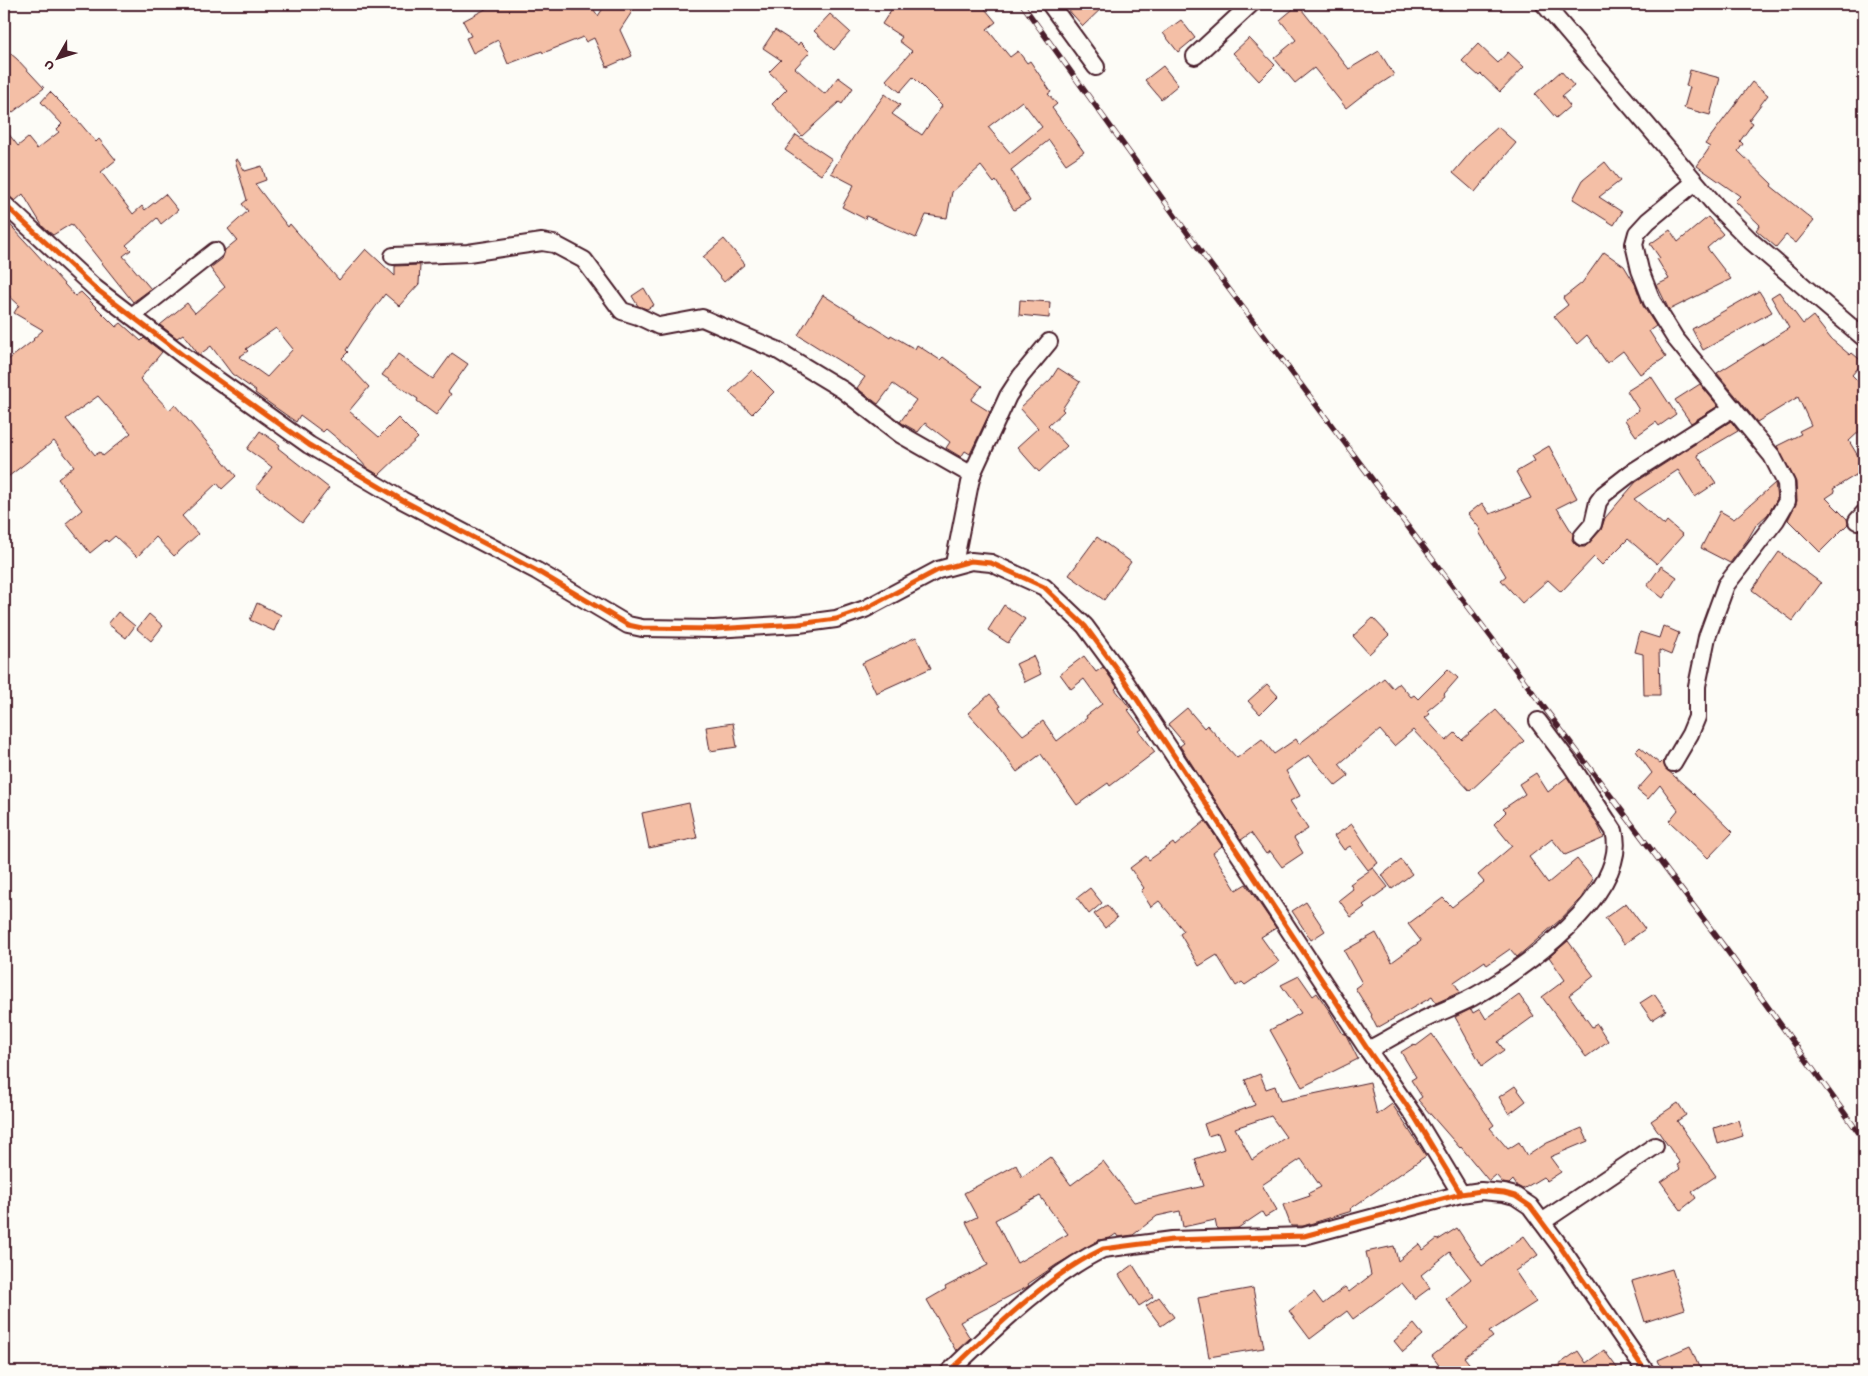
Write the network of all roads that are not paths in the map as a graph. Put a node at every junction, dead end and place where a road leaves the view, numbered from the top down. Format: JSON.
{"nodes":[{"id":1,"x":1050,"y":4,"type":"edge"},
{"id":2,"x":1251,"y":4,"type":"edge"},
{"id":3,"x":1544,"y":4,"type":"edge"},
{"id":4,"x":1196,"y":56,"type":"dead end"},
{"id":5,"x":1096,"y":67,"type":"dead end"},
{"id":6,"x":1695,"y":182,"type":"junction"},
{"id":7,"x":4,"y":204,"type":"edge"},
{"id":8,"x":215,"y":251,"type":"dead end"},
{"id":9,"x":394,"y":256,"type":"dead end"},
{"id":10,"x":132,"y":316,"type":"junction"},
{"id":11,"x":1864,"y":338,"type":"edge"},
{"id":12,"x":1049,"y":342,"type":"dead end"},
{"id":13,"x":1733,"y":408,"type":"junction"},
{"id":14,"x":972,"y":475,"type":"junction"},
{"id":15,"x":1582,"y":536,"type":"dead end"},
{"id":16,"x":954,"y":564,"type":"junction"},
{"id":17,"x":1538,"y":721,"type":"dead end"},
{"id":18,"x":1673,"y":764,"type":"dead end"},
{"id":19,"x":1368,"y":1050,"type":"junction"},
{"id":20,"x":1655,"y":1146,"type":"dead end"},
{"id":21,"x":1461,"y":1194,"type":"junction"},
{"id":22,"x":1542,"y":1222,"type":"junction"},
{"id":23,"x":949,"y":1372,"type":"edge"},
{"id":24,"x":1646,"y":1372,"type":"edge"}],
"edges":[{"from":1,"to":5,"type":"street"},
{"from":2,"to":4,"type":"street"},
{"from":3,"to":6,"type":"street"},
{"from":6,"to":11,"type":"street"},
{"from":6,"to":13,"type":"street"},
{"from":7,"to":10,"type":"street"},
{"from":8,"to":10,"type":"street"},
{"from":9,"to":14,"type":"street"},
{"from":10,"to":16,"type":"street"},
{"from":12,"to":14,"type":"street"},
{"from":13,"to":15,"type":"street"},
{"from":13,"to":18,"type":"street"},
{"from":14,"to":16,"type":"street"},
{"from":16,"to":19,"type":"street"},
{"from":17,"to":19,"type":"street"},
{"from":19,"to":21,"type":"street"},
{"from":20,"to":22,"type":"street"},
{"from":21,"to":22,"type":"street"},
{"from":21,"to":23,"type":"street"},
{"from":22,"to":24,"type":"street"}]}
